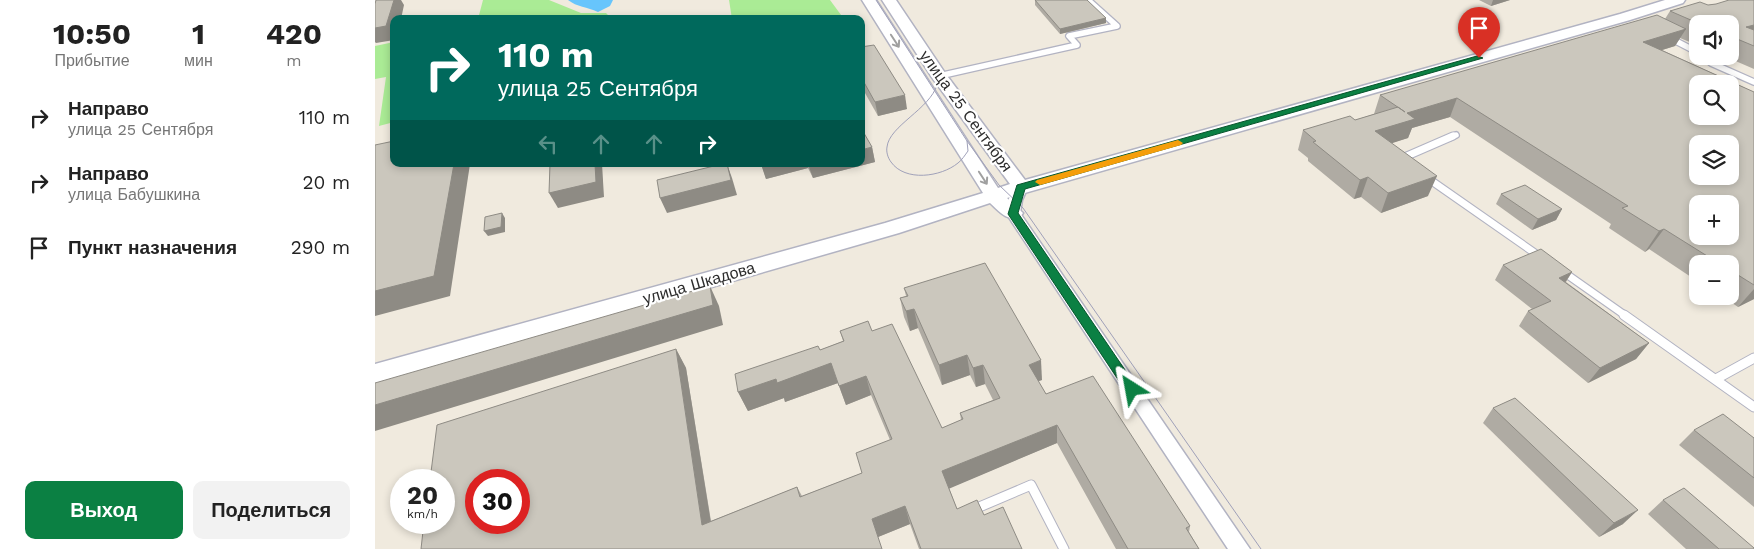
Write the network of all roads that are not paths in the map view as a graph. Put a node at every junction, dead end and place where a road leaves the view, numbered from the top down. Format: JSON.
{"nodes":[{"id":1,"x":869,"y":0,"type":"edge"},
{"id":2,"x":889,"y":0,"type":"edge"},
{"id":3,"x":1088,"y":0,"type":"edge"},
{"id":4,"x":1678,"y":0,"type":"edge"},
{"id":5,"x":1661,"y":34,"type":"edge"},
{"id":6,"x":1689,"y":48,"type":"edge"},
{"id":7,"x":1716,"y":65,"type":"edge"},
{"id":8,"x":939,"y":76,"type":"junction"},
{"id":9,"x":1754,"y":82,"type":"edge"},
{"id":10,"x":1456,"y":135,"type":"dead end"},
{"id":11,"x":1407,"y":164,"type":"edge"},
{"id":12,"x":1415,"y":169,"type":"edge"},
{"id":13,"x":1021,"y":187,"type":"junction"},
{"id":14,"x":994,"y":196,"type":"junction"},
{"id":15,"x":1013,"y":214,"type":"junction"},
{"id":16,"x":1545,"y":260,"type":"edge"},
{"id":17,"x":1553,"y":266,"type":"edge"},
{"id":18,"x":1754,"y":358,"type":"edge"},
{"id":19,"x":375,"y":374,"type":"edge"},
{"id":20,"x":1716,"y":379,"type":"junction"},
{"id":21,"x":1754,"y":407,"type":"edge"},
{"id":22,"x":977,"y":508,"type":"edge"},
{"id":23,"x":1064,"y":549,"type":"edge"},
{"id":24,"x":1239,"y":549,"type":"edge"}],
"edges":[{"from":1,"to":14,"type":"main road","one_way":true},
{"from":2,"to":8,"type":"main road","name":"улица 25 Сентября"},
{"from":3,"to":8,"type":"lane"},
{"from":4,"to":13,"type":"main road","name":"улица Шкадова"},
{"from":5,"to":6,"type":"lane"},
{"from":7,"to":9,"type":"lane"},
{"from":8,"to":13,"type":"main road","name":"улица 25 Сентября"},
{"from":10,"to":11,"type":"lane"},
{"from":12,"to":16,"type":"lane"},
{"from":13,"to":14,"type":"main road","name":"улица Шкадова"},
{"from":13,"to":15,"type":"street","name":"улица 25 Сентября"},
{"from":14,"to":15,"type":"main road"},
{"from":14,"to":19,"type":"main road","name":"улица Шкадова"},
{"from":15,"to":24,"type":"street"},
{"from":17,"to":20,"type":"lane"},
{"from":18,"to":20,"type":"lane"},
{"from":20,"to":21,"type":"lane"},
{"from":22,"to":23,"type":"lane"}]}
